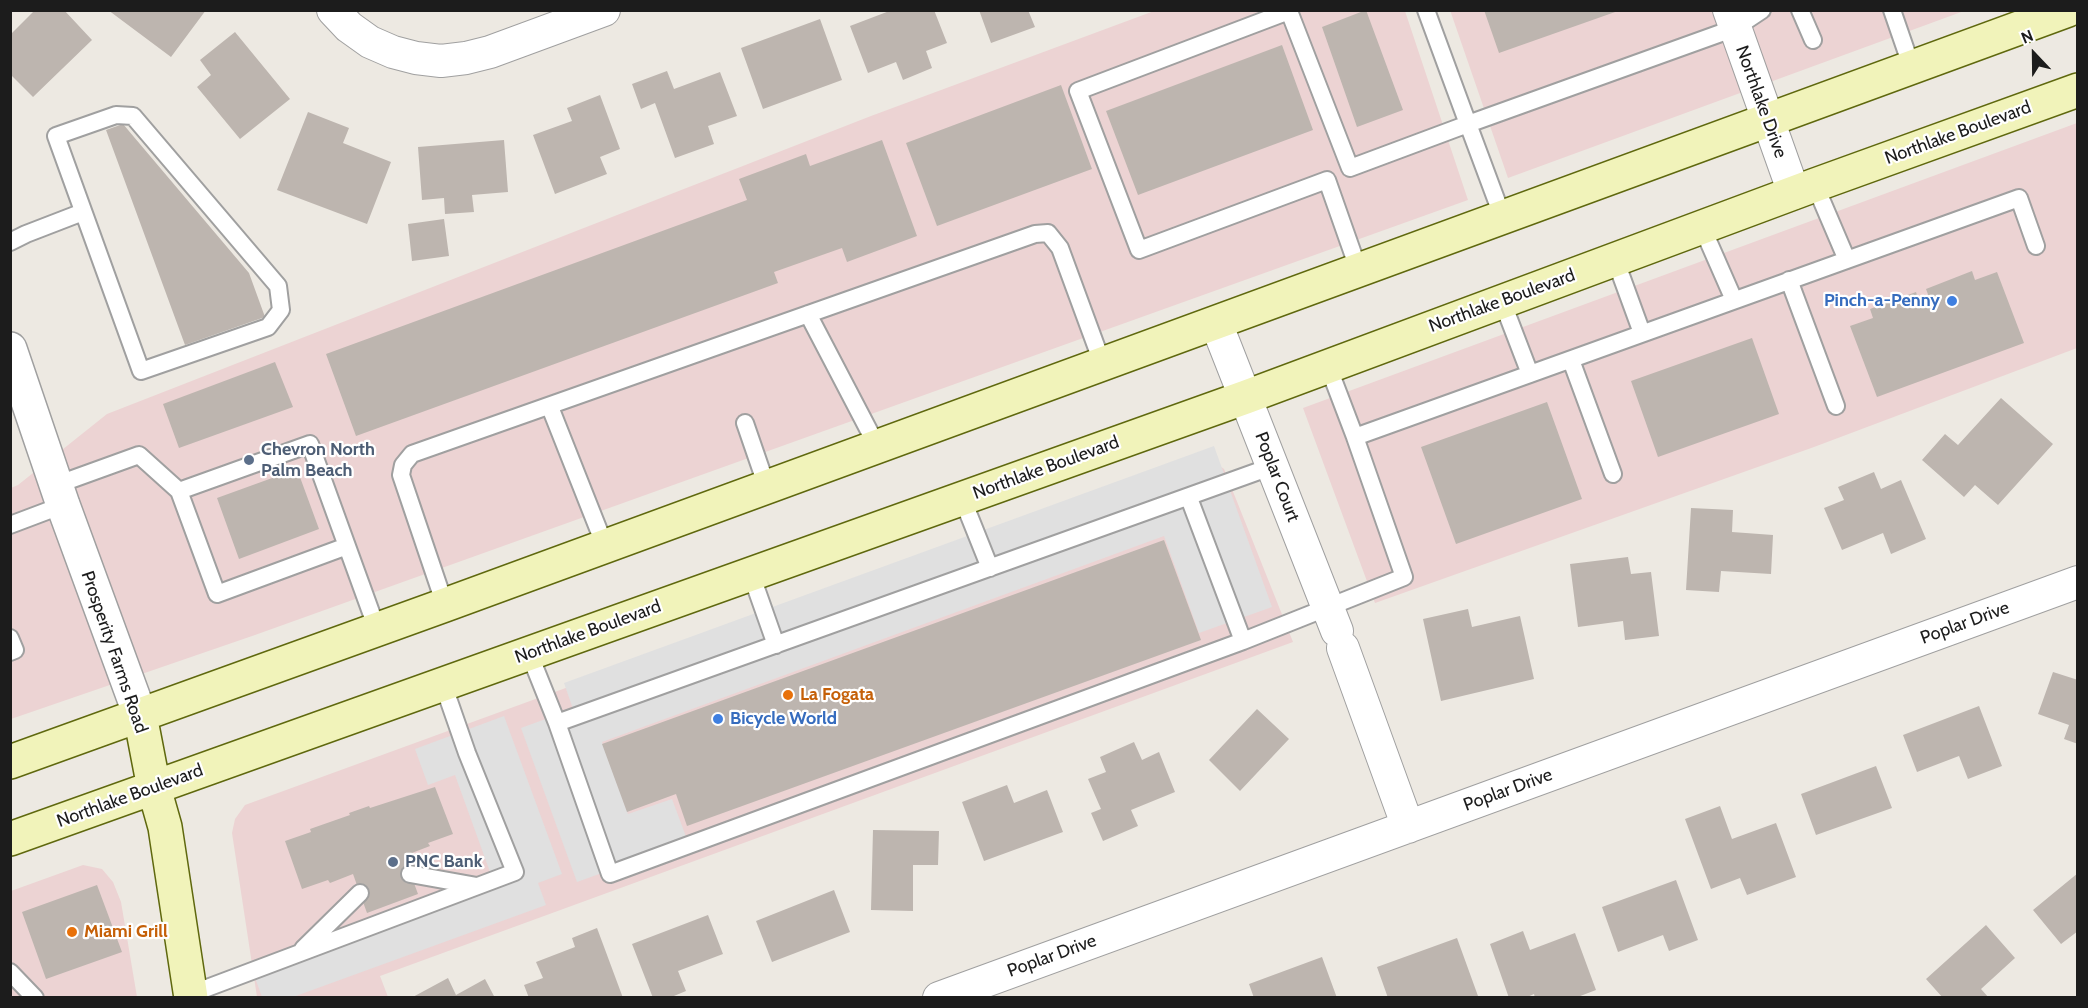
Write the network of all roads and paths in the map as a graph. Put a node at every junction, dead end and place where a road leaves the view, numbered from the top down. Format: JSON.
{"nodes":[{"id":1,"x":333,"y":10,"type":"edge"},
{"id":2,"x":604,"y":10,"type":"edge"},
{"id":3,"x":1426,"y":10,"type":"edge"},
{"id":4,"x":1762,"y":10,"type":"edge"},
{"id":5,"x":1800,"y":10,"type":"edge"},
{"id":6,"x":1892,"y":10,"type":"edge"},
{"id":7,"x":2068,"y":10,"type":"edge"},
{"id":8,"x":2024,"y":18,"type":"edge"},
{"id":9,"x":1732,"y":19,"type":"edge"},
{"id":10,"x":1812,"y":40,"type":"dead end"},
{"id":11,"x":1912,"y":68,"type":"junction"},
{"id":12,"x":2078,"y":90,"type":"edge"},
{"id":13,"x":1769,"y":120,"type":"junction"},
{"id":14,"x":1468,"y":124,"type":"junction"},
{"id":15,"x":1350,"y":168,"type":"junction"},
{"id":16,"x":1327,"y":180,"type":"junction"},
{"id":17,"x":1804,"y":189,"type":"junction"},
{"id":18,"x":83,"y":212,"type":"junction"},
{"id":19,"x":1503,"y":218,"type":"junction"},
{"id":20,"x":1702,"y":227,"type":"junction"},
{"id":21,"x":10,"y":242,"type":"edge"},
{"id":22,"x":2036,"y":246,"type":"dead end"},
{"id":23,"x":1615,"y":259,"type":"junction"},
{"id":24,"x":1847,"y":260,"type":"junction"},
{"id":25,"x":1359,"y":271,"type":"junction"},
{"id":26,"x":1789,"y":280,"type":"junction"},
{"id":27,"x":1734,"y":300,"type":"junction"},
{"id":28,"x":1502,"y":301,"type":"junction"},
{"id":29,"x":808,"y":314,"type":"junction"},
{"id":30,"x":1216,"y":323,"type":"junction"},
{"id":31,"x":1642,"y":333,"type":"junction"},
{"id":32,"x":10,"y":349,"type":"edge"},
{"id":33,"x":1571,"y":360,"type":"junction"},
{"id":34,"x":1103,"y":365,"type":"junction"},
{"id":35,"x":1328,"y":366,"type":"junction"},
{"id":36,"x":1530,"y":374,"type":"junction"},
{"id":37,"x":1246,"y":397,"type":"junction"},
{"id":38,"x":1836,"y":406,"type":"dead end"},
{"id":39,"x":550,"y":407,"type":"junction"},
{"id":40,"x":745,"y":423,"type":"dead end"},
{"id":41,"x":1355,"y":437,"type":"junction"},
{"id":42,"x":877,"y":446,"type":"junction"},
{"id":43,"x":1273,"y":466,"type":"junction"},
{"id":44,"x":1613,"y":474,"type":"dead end"},
{"id":45,"x":767,"y":487,"type":"junction"},
{"id":46,"x":179,"y":490,"type":"junction"},
{"id":47,"x":60,"y":495,"type":"junction"},
{"id":48,"x":962,"y":498,"type":"junction"},
{"id":49,"x":1189,"y":498,"type":"junction"},
{"id":50,"x":10,"y":525,"type":"edge"},
{"id":51,"x":347,"y":546,"type":"junction"},
{"id":52,"x":605,"y":546,"type":"junction"},
{"id":53,"x":990,"y":568,"type":"junction"},
{"id":54,"x":751,"y":574,"type":"junction"},
{"id":55,"x":2078,"y":582,"type":"edge"},
{"id":56,"x":445,"y":605,"type":"junction"},
{"id":57,"x":377,"y":629,"type":"junction"},
{"id":58,"x":1336,"y":629,"type":"junction"},
{"id":59,"x":10,"y":638,"type":"edge"},
{"id":60,"x":1243,"y":641,"type":"junction"},
{"id":61,"x":776,"y":645,"type":"junction"},
{"id":62,"x":10,"y":652,"type":"edge"},
{"id":63,"x":529,"y":653,"type":"junction"},
{"id":64,"x":443,"y":684,"type":"junction"},
{"id":65,"x":140,"y":715,"type":"junction"},
{"id":66,"x":557,"y":723,"type":"junction"},
{"id":67,"x":10,"y":762,"type":"edge"},
{"id":68,"x":154,"y":788,"type":"junction"},
{"id":69,"x":1408,"y":827,"type":"junction"},
{"id":70,"x":10,"y":838,"type":"edge"},
{"id":71,"x":410,"y":874,"type":"dead end"},
{"id":72,"x":478,"y":886,"type":"junction"},
{"id":73,"x":360,"y":893,"type":"dead end"},
{"id":74,"x":298,"y":953,"type":"junction"},
{"id":75,"x":10,"y":972,"type":"edge"},
{"id":76,"x":191,"y":996,"type":"edge"},
{"id":77,"x":35,"y":998,"type":"edge"},
{"id":78,"x":939,"y":998,"type":"edge"}],
"edges":[{"from":1,"to":2,"type":"street"},
{"from":3,"to":14,"type":"lane"},
{"from":4,"to":9,"type":"lane"},
{"from":5,"to":10,"type":"lane"},
{"from":6,"to":11,"type":"lane"},
{"from":7,"to":8,"type":"main road"},
{"from":8,"to":11,"type":"main road"},
{"from":9,"to":13,"type":"street","name":"Northlake Drive"},
{"from":9,"to":14,"type":"lane"},
{"from":11,"to":13,"type":"main road"},
{"from":12,"to":17,"type":"main road","name":"Northlake Boulevard"},
{"from":13,"to":17,"type":"street","name":"Northlake Drive"},
{"from":13,"to":19,"type":"main road"},
{"from":14,"to":15,"type":"lane"},
{"from":14,"to":19,"type":"lane"},
{"from":15,"to":16,"type":"lane"},
{"from":15,"to":16,"type":"lane"},
{"from":16,"to":25,"type":"lane"},
{"from":17,"to":20,"type":"main road","name":"Northlake Boulevard"},
{"from":17,"to":24,"type":"lane"},
{"from":18,"to":18,"type":"lane"},
{"from":18,"to":21,"type":"lane"},
{"from":19,"to":25,"type":"main road"},
{"from":20,"to":23,"type":"main road","name":"Northlake Boulevard"},
{"from":20,"to":27,"type":"lane"},
{"from":22,"to":24,"type":"lane"},
{"from":23,"to":28,"type":"main road","name":"Northlake Boulevard"},
{"from":23,"to":31,"type":"lane"},
{"from":24,"to":26,"type":"lane"},
{"from":25,"to":30,"type":"main road"},
{"from":26,"to":27,"type":"lane"},
{"from":26,"to":38,"type":"lane"},
{"from":27,"to":31,"type":"lane"},
{"from":28,"to":35,"type":"main road","name":"Northlake Boulevard"},
{"from":28,"to":36,"type":"lane"},
{"from":29,"to":34,"type":"lane"},
{"from":29,"to":39,"type":"lane"},
{"from":29,"to":42,"type":"lane"},
{"from":30,"to":34,"type":"main road"},
{"from":30,"to":37,"type":"street","name":"Poplar Court"},
{"from":31,"to":33,"type":"lane"},
{"from":32,"to":47,"type":"street","name":"Prosperity Farms Road"},
{"from":33,"to":36,"type":"lane"},
{"from":33,"to":44,"type":"lane"},
{"from":34,"to":42,"type":"main road"},
{"from":35,"to":37,"type":"main road","name":"Northlake Boulevard"},
{"from":35,"to":41,"type":"lane"},
{"from":36,"to":41,"type":"lane"},
{"from":37,"to":43,"type":"street","name":"Poplar Court"},
{"from":37,"to":48,"type":"main road","name":"Northlake Boulevard"},
{"from":39,"to":52,"type":"lane"},
{"from":39,"to":56,"type":"lane"},
{"from":40,"to":45,"type":"lane"},
{"from":41,"to":58,"type":"lane"},
{"from":42,"to":45,"type":"main road"},
{"from":43,"to":49,"type":"lane"},
{"from":43,"to":58,"type":"street","name":"Poplar Court"},
{"from":45,"to":52,"type":"main road"},
{"from":46,"to":47,"type":"lane"},
{"from":46,"to":51,"type":"lane"},
{"from":46,"to":51,"type":"lane"},
{"from":47,"to":50,"type":"lane"},
{"from":47,"to":65,"type":"street","name":"Prosperity Farms Road"},
{"from":48,"to":53,"type":"lane"},
{"from":48,"to":54,"type":"main road","name":"Northlake Boulevard"},
{"from":49,"to":53,"type":"lane"},
{"from":49,"to":60,"type":"lane"},
{"from":51,"to":57,"type":"lane"},
{"from":52,"to":56,"type":"main road"},
{"from":53,"to":61,"type":"lane"},
{"from":54,"to":61,"type":"lane"},
{"from":54,"to":63,"type":"main road","name":"Northlake Boulevard"},
{"from":55,"to":69,"type":"street","name":"Poplar Drive"},
{"from":56,"to":57,"type":"main road"},
{"from":57,"to":65,"type":"main road"},
{"from":58,"to":60,"type":"lane"},
{"from":58,"to":69,"type":"street","name":"Poplar Court"},
{"from":59,"to":62,"type":"lane"},
{"from":60,"to":66,"type":"lane"},
{"from":61,"to":66,"type":"lane"},
{"from":63,"to":64,"type":"main road","name":"Northlake Boulevard"},
{"from":63,"to":66,"type":"lane"},
{"from":64,"to":68,"type":"main road","name":"Northlake Boulevard"},
{"from":64,"to":72,"type":"lane"},
{"from":65,"to":67,"type":"main road"},
{"from":65,"to":68,"type":"main road","name":"Prosperity Farms Road"},
{"from":68,"to":70,"type":"main road","name":"Northlake Boulevard"},
{"from":68,"to":76,"type":"main road","name":"Prosperity Farms Road"},
{"from":69,"to":78,"type":"street","name":"Poplar Drive"},
{"from":71,"to":72,"type":"lane"},
{"from":72,"to":74,"type":"lane"},
{"from":73,"to":74,"type":"lane"},
{"from":74,"to":76,"type":"lane"},
{"from":75,"to":77,"type":"lane"}]}
